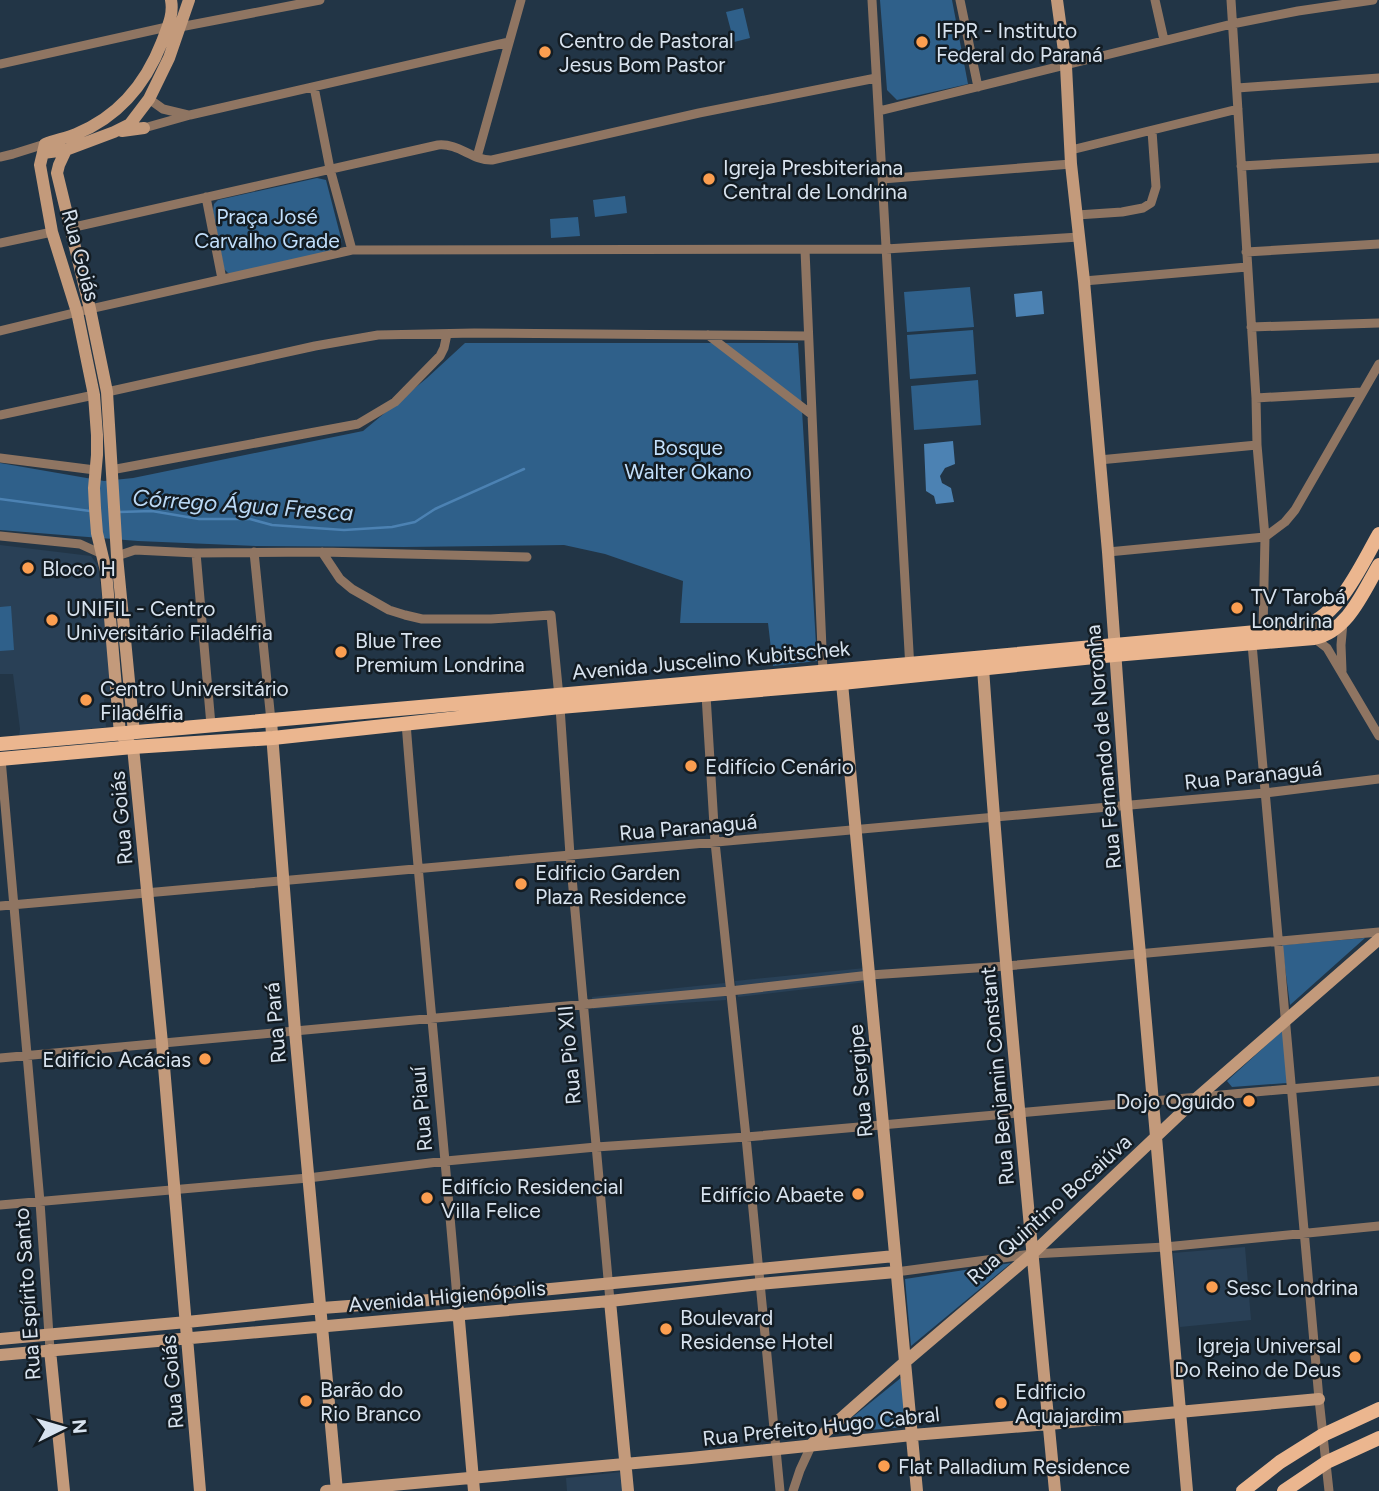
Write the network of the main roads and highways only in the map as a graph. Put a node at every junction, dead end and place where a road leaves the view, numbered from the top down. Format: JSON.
{"nodes":[{"id":1,"x":1379,"y":534,"type":"edge"},
{"id":2,"x":1379,"y":565,"type":"edge"},
{"id":3,"x":1268,"y":636,"type":"junction"},
{"id":4,"x":1114,"y":650,"type":"junction"},
{"id":5,"x":833,"y":675,"type":"junction"},
{"id":6,"x":559,"y":701,"type":"junction"},
{"id":7,"x":488,"y":702,"type":"junction"},
{"id":8,"x":406,"y":723,"type":"junction"},
{"id":9,"x":129,"y":738,"type":"junction"},
{"id":10,"x":0,"y":744,"type":"edge"},
{"id":11,"x":0,"y":759,"type":"edge"},
{"id":12,"x":1379,"y":1409,"type":"edge"},
{"id":13,"x":1379,"y":1438,"type":"edge"},
{"id":14,"x":1243,"y":1491,"type":"edge"},
{"id":15,"x":1284,"y":1491,"type":"edge"}],
"edges":[{"from":1,"to":3,"type":"main road","name":"Avenida Juscelino Kubitschek"},
{"from":2,"to":3,"type":"main road","name":"Avenida Juscelino Kubitschek"},
{"from":3,"to":4,"type":"main road","name":"Avenida Juscelino Kubitschek"},
{"from":3,"to":4,"type":"main road","name":"Avenida Juscelino Kubitschek"},
{"from":4,"to":5,"type":"main road","name":"Avenida Juscelino Kubitschek"},
{"from":5,"to":6,"type":"main road","name":"Avenida Juscelino Kubitschek"},
{"from":5,"to":6,"type":"main road","name":"Avenida Juscelino Kubitschek"},
{"from":6,"to":7,"type":"main road","name":"Avenida Juscelino Kubitschek"},
{"from":6,"to":8,"type":"main road","name":"Avenida Juscelino Kubitschek"},
{"from":7,"to":8,"type":"main road"},
{"from":7,"to":9,"type":"main road","name":"Avenida Juscelino Kubitschek"},
{"from":8,"to":9,"type":"main road","name":"Avenida Juscelino Kubitschek"},
{"from":9,"to":10,"type":"main road","name":"Avenida Juscelino Kubitschek"},
{"from":9,"to":11,"type":"main road","name":"Avenida Juscelino Kubitschek"},
{"from":12,"to":14,"type":"main road"},
{"from":13,"to":15,"type":"main road"}]}
